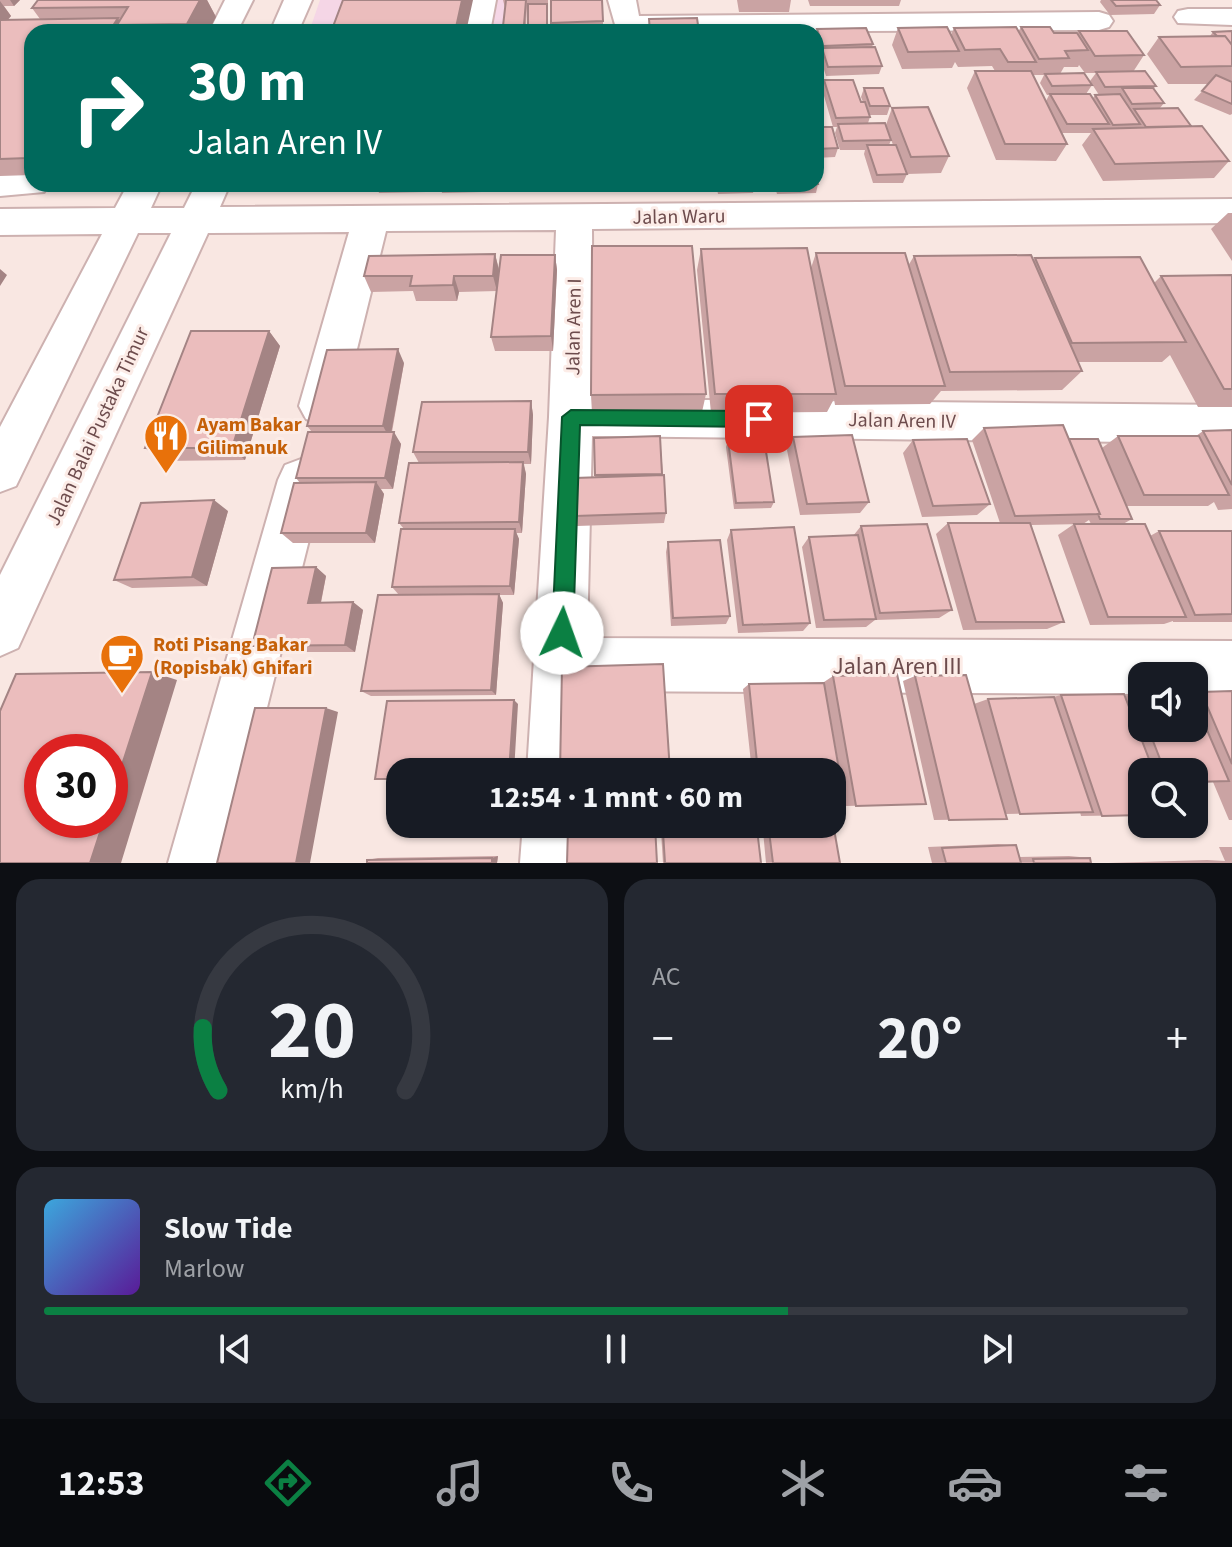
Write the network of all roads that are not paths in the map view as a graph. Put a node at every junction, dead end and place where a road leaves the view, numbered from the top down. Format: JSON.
{"nodes":[{"id":1,"x":239,"y":0,"type":"edge"},
{"id":2,"x":298,"y":0,"type":"edge"},
{"id":3,"x":482,"y":0,"type":"edge"},
{"id":4,"x":622,"y":0,"type":"edge"},
{"id":5,"x":1188,"y":17,"type":"dead end"},
{"id":6,"x":1232,"y":17,"type":"edge"},
{"id":7,"x":1099,"y":21,"type":"dead end"},
{"id":8,"x":227,"y":24,"type":"edge"},
{"id":9,"x":288,"y":24,"type":"edge"},
{"id":10,"x":478,"y":24,"type":"edge"},
{"id":11,"x":634,"y":24,"type":"edge"},
{"id":12,"x":753,"y":24,"type":"edge"},
{"id":13,"x":0,"y":184,"type":"edge"},
{"id":14,"x":24,"y":184,"type":"edge"},
{"id":15,"x":141,"y":192,"type":"edge"},
{"id":16,"x":204,"y":202,"type":"edge"},
{"id":17,"x":1232,"y":211,"type":"edge"},
{"id":18,"x":574,"y":217,"type":"junction"},
{"id":19,"x":371,"y":219,"type":"junction"},
{"id":20,"x":126,"y":221,"type":"junction"},
{"id":21,"x":0,"y":222,"type":"edge"},
{"id":22,"x":571,"y":417,"type":"junction"},
{"id":23,"x":1232,"y":424,"type":"edge"},
{"id":24,"x":0,"y":472,"type":"edge"},
{"id":25,"x":0,"y":630,"type":"edge"},
{"id":26,"x":561,"y":664,"type":"junction"},
{"id":27,"x":1232,"y":668,"type":"edge"},
{"id":28,"x":556,"y":758,"type":"edge"},
{"id":29,"x":551,"y":838,"type":"edge"},
{"id":30,"x":198,"y":863,"type":"edge"},
{"id":31,"x":550,"y":863,"type":"edge"}],
"edges":[{"from":1,"to":8,"type":"street"},
{"from":2,"to":9,"type":"street"},
{"from":3,"to":10,"type":"street"},
{"from":4,"to":11,"type":"street"},
{"from":5,"to":6,"type":"street"},
{"from":7,"to":12,"type":"street"},
{"from":13,"to":14,"type":"street"},
{"from":15,"to":20,"type":"street"},
{"from":16,"to":19,"type":"street","name":"Jalan Waru"},
{"from":16,"to":20,"type":"street","name":"Jalan Waru"},
{"from":16,"to":25,"type":"street","name":"Jalan Balai Pustaka Timur"},
{"from":17,"to":18,"type":"street","name":"Jalan Waru"},
{"from":18,"to":19,"type":"street","name":"Jalan Waru"},
{"from":18,"to":22,"type":"street","name":"Jalan Aren I"},
{"from":19,"to":30,"type":"street"},
{"from":20,"to":21,"type":"street","name":"Jalan Waru"},
{"from":20,"to":24,"type":"street"},
{"from":22,"to":23,"type":"street","name":"Jalan Aren IV"},
{"from":22,"to":26,"type":"street","name":"Jalan Aren I"},
{"from":26,"to":27,"type":"street","name":"Jalan Aren III"},
{"from":26,"to":28,"type":"street","name":"Jalan Aren I"},
{"from":29,"to":31,"type":"street"}]}
